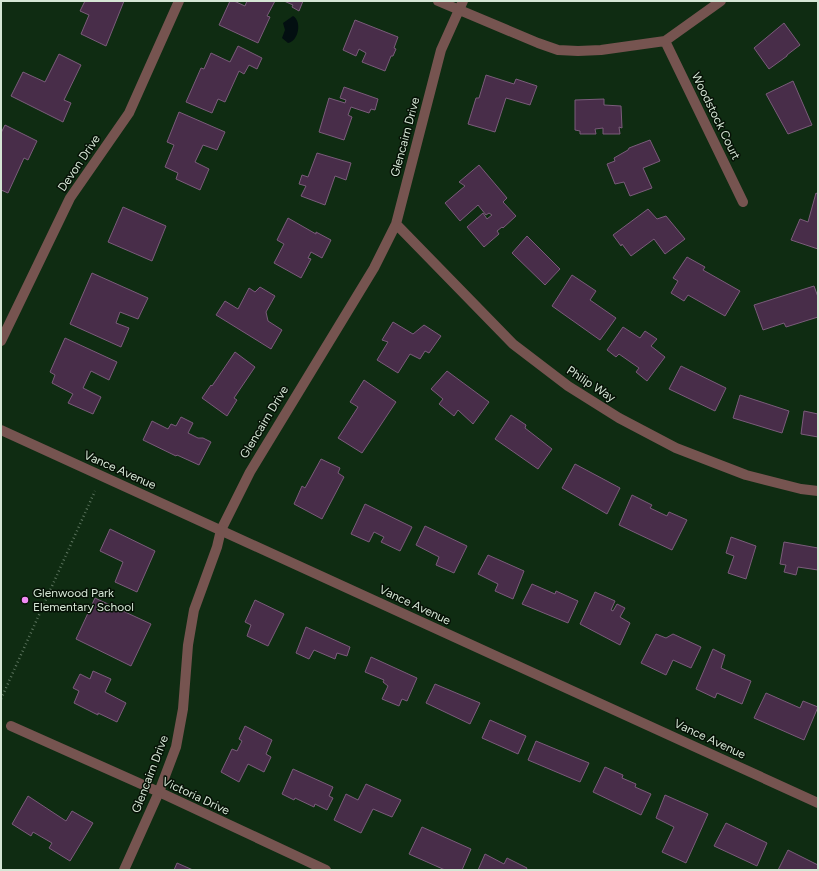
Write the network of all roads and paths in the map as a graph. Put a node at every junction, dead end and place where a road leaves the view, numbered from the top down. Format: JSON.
{"nodes":[{"id":1,"x":179,"y":1,"type":"edge"},
{"id":2,"x":438,"y":1,"type":"edge"},
{"id":3,"x":720,"y":1,"type":"edge"},
{"id":4,"x":461,"y":5,"type":"edge"},
{"id":5,"x":665,"y":41,"type":"junction"},
{"id":6,"x":743,"y":202,"type":"dead end"},
{"id":7,"x":396,"y":224,"type":"junction"},
{"id":8,"x":1,"y":341,"type":"edge"},
{"id":9,"x":1,"y":430,"type":"edge"},
{"id":10,"x":95,"y":491,"type":"dead end"},
{"id":11,"x":818,"y":491,"type":"edge"},
{"id":12,"x":221,"y":530,"type":"junction"},
{"id":13,"x":1,"y":699,"type":"edge"},
{"id":14,"x":11,"y":726,"type":"dead end"},
{"id":15,"x":159,"y":792,"type":"junction"},
{"id":16,"x":818,"y":803,"type":"edge"},
{"id":17,"x":124,"y":870,"type":"edge"},
{"id":18,"x":326,"y":870,"type":"edge"}],
"edges":[{"from":1,"to":8,"type":"street","name":"Devon Drive"},
{"from":2,"to":4,"type":"street"},
{"from":3,"to":5,"type":"street"},
{"from":4,"to":5,"type":"street"},
{"from":4,"to":7,"type":"street","name":"Glencairn Drive"},
{"from":5,"to":6,"type":"street","name":"Woodstock Court"},
{"from":7,"to":11,"type":"street","name":"Philip Way"},
{"from":7,"to":12,"type":"street","name":"Glencairn Drive"},
{"from":9,"to":12,"type":"street","name":"Vance Avenue"},
{"from":10,"to":13,"type":"path"},
{"from":12,"to":15,"type":"street","name":"Glencairn Drive"},
{"from":12,"to":16,"type":"street","name":"Vance Avenue"},
{"from":14,"to":15,"type":"street","name":"Victoria Drive"},
{"from":15,"to":17,"type":"street","name":"Glencairn Drive"},
{"from":15,"to":18,"type":"street","name":"Victoria Drive"}]}
